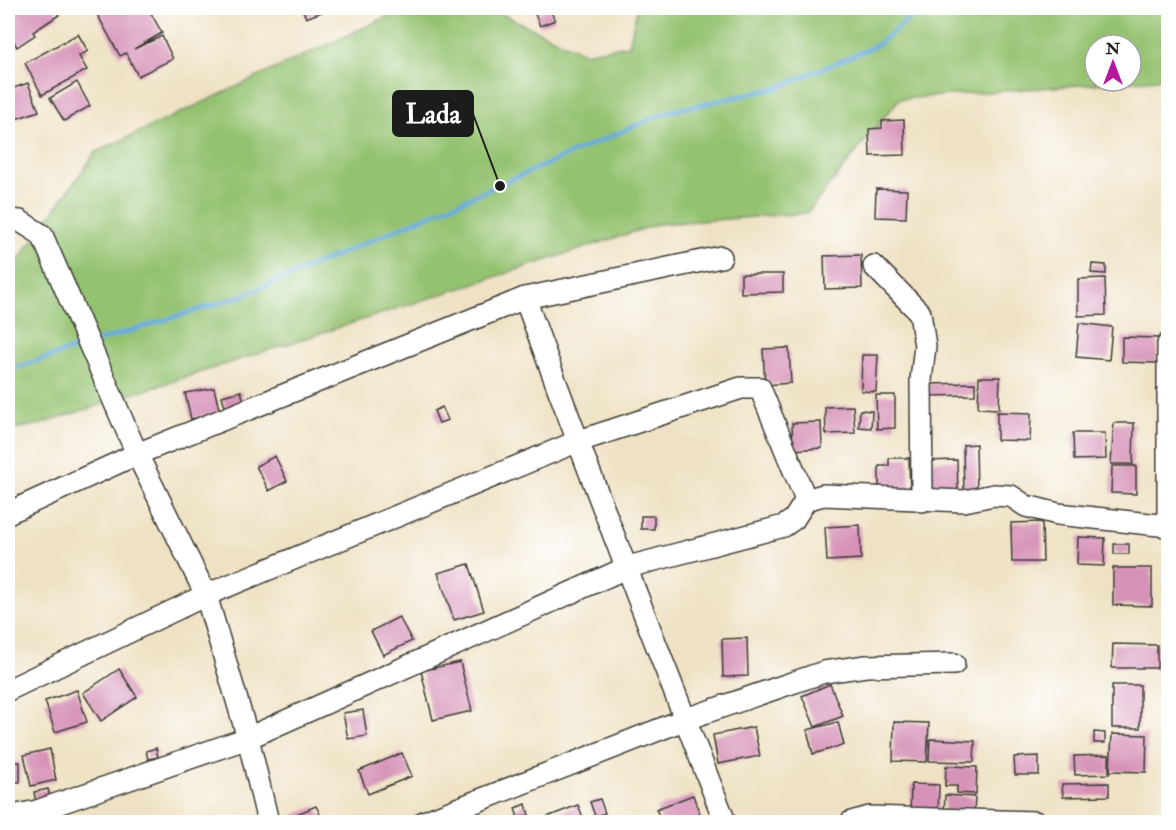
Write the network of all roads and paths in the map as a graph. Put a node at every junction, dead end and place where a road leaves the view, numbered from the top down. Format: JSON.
{"nodes":[{"id":1,"x":8,"y":220,"type":"edge"},
{"id":2,"x":721,"y":257,"type":"dead end"},
{"id":3,"x":874,"y":266,"type":"dead end"},
{"id":4,"x":525,"y":298,"type":"junction"},
{"id":5,"x":1168,"y":344,"type":"edge"},
{"id":6,"x":576,"y":442,"type":"junction"},
{"id":7,"x":137,"y":454,"type":"junction"},
{"id":8,"x":806,"y":500,"type":"junction"},
{"id":9,"x":922,"y":501,"type":"junction"},
{"id":10,"x":8,"y":513,"type":"edge"},
{"id":11,"x":1168,"y":526,"type":"edge"},
{"id":12,"x":628,"y":567,"type":"junction"},
{"id":13,"x":206,"y":595,"type":"junction"},
{"id":14,"x":954,"y":664,"type":"dead end"},
{"id":15,"x":8,"y":690,"type":"edge"},
{"id":16,"x":686,"y":719,"type":"junction"},
{"id":17,"x":248,"y":738,"type":"junction"},
{"id":18,"x":8,"y":818,"type":"edge"},
{"id":19,"x":268,"y":822,"type":"edge"},
{"id":20,"x":424,"y":822,"type":"edge"},
{"id":21,"x":725,"y":822,"type":"edge"},
{"id":22,"x":850,"y":822,"type":"edge"},
{"id":23,"x":1035,"y":822,"type":"edge"}],
"edges":[{"from":1,"to":7,"type":"street"},
{"from":2,"to":4,"type":"street"},
{"from":3,"to":9,"type":"street"},
{"from":4,"to":6,"type":"street"},
{"from":4,"to":7,"type":"street"},
{"from":5,"to":11,"type":"street"},
{"from":6,"to":8,"type":"street"},
{"from":6,"to":12,"type":"street"},
{"from":6,"to":13,"type":"street"},
{"from":7,"to":10,"type":"street"},
{"from":7,"to":13,"type":"street"},
{"from":8,"to":9,"type":"street"},
{"from":8,"to":12,"type":"street"},
{"from":9,"to":11,"type":"street"},
{"from":12,"to":16,"type":"street"},
{"from":12,"to":17,"type":"street"},
{"from":13,"to":15,"type":"street"},
{"from":13,"to":17,"type":"street"},
{"from":14,"to":16,"type":"street"},
{"from":16,"to":20,"type":"street"},
{"from":16,"to":21,"type":"street"},
{"from":17,"to":18,"type":"street"},
{"from":17,"to":19,"type":"street"},
{"from":22,"to":23,"type":"street"}]}
